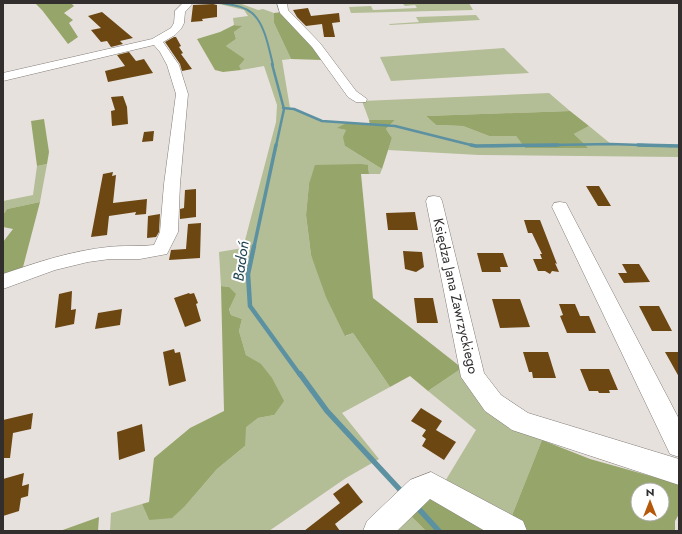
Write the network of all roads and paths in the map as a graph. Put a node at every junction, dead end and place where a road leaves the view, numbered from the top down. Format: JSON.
{"nodes":[{"id":1,"x":188,"y":3,"type":"edge"},
{"id":2,"x":282,"y":3,"type":"edge"},
{"id":3,"x":156,"y":41,"type":"junction"},
{"id":4,"x":3,"y":77,"type":"edge"},
{"id":5,"x":361,"y":99,"type":"dead end"},
{"id":6,"x":434,"y":201,"type":"dead end"},
{"id":7,"x":560,"y":207,"type":"dead end"},
{"id":8,"x":3,"y":282,"type":"edge"},
{"id":9,"x":679,"y":445,"type":"edge"},
{"id":10,"x":679,"y":472,"type":"edge"},
{"id":11,"x":377,"y":531,"type":"edge"},
{"id":12,"x":514,"y":531,"type":"edge"}],
"edges":[{"from":1,"to":3,"type":"street"},
{"from":2,"to":5,"type":"street"},
{"from":3,"to":4,"type":"street"},
{"from":3,"to":8,"type":"street"},
{"from":6,"to":10,"type":"street","name":"Księdza Jana Zawrzyckiego"},
{"from":7,"to":9,"type":"street"},
{"from":11,"to":12,"type":"street"}]}
